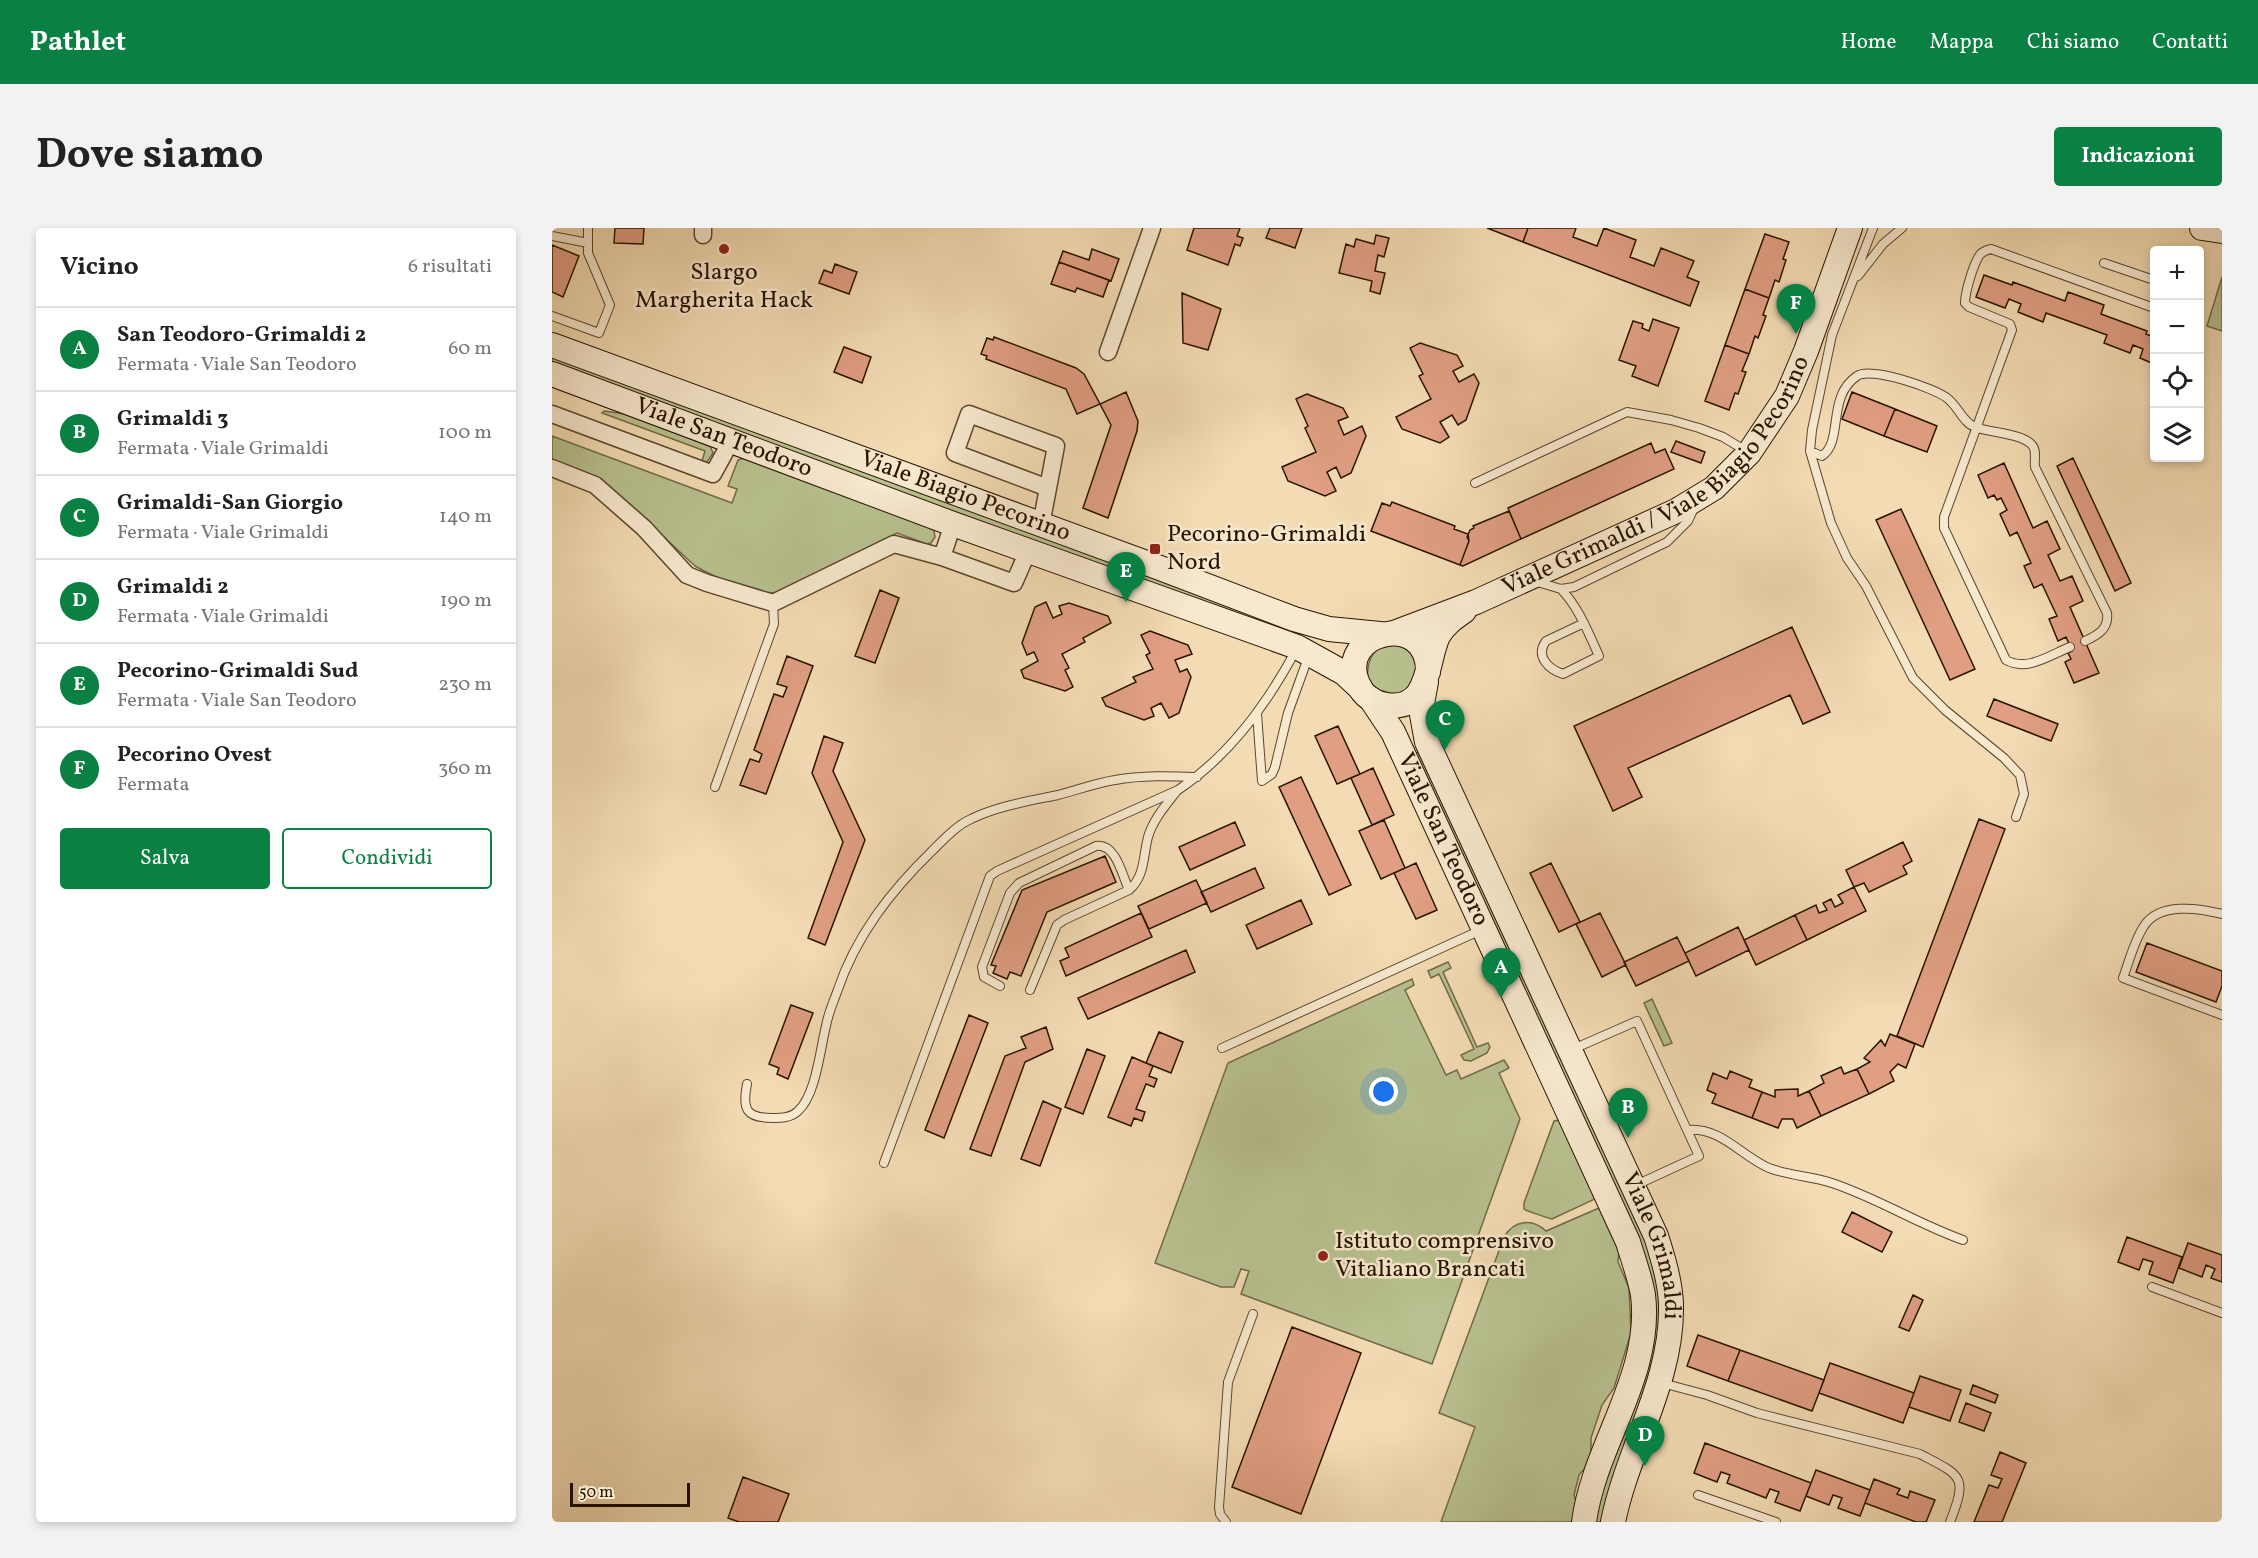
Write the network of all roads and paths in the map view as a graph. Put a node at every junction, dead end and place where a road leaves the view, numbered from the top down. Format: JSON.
{"nodes":[{"id":1,"x":588,"y":228,"type":"edge"},
{"id":2,"x":1152,"y":228,"type":"edge"},
{"id":3,"x":1850,"y":228,"type":"edge"},
{"id":4,"x":1873,"y":228,"type":"edge"},
{"id":5,"x":1902,"y":228,"type":"edge"},
{"id":6,"x":2202,"y":228,"type":"edge"},
{"id":7,"x":2222,"y":231,"type":"edge"},
{"id":8,"x":552,"y":236,"type":"edge"},
{"id":9,"x":588,"y":243,"type":"junction"},
{"id":10,"x":2104,"y":263,"type":"dead end"},
{"id":11,"x":2150,"y":279,"type":"edge"},
{"id":12,"x":1843,"y":280,"type":"junction"},
{"id":13,"x":2150,"y":307,"type":"edge"},
{"id":14,"x":552,"y":316,"type":"edge"},
{"id":15,"x":552,"y":345,"type":"edge"},
{"id":16,"x":1108,"y":352,"type":"dead end"},
{"id":17,"x":552,"y":374,"type":"edge"},
{"id":18,"x":552,"y":414,"type":"edge"},
{"id":19,"x":1976,"y":428,"type":"junction"},
{"id":20,"x":731,"y":441,"type":"junction"},
{"id":21,"x":1810,"y":451,"type":"junction"},
{"id":22,"x":1749,"y":453,"type":"junction"},
{"id":23,"x":552,"y":468,"type":"edge"},
{"id":24,"x":1475,"y":483,"type":"dead end"},
{"id":25,"x":1048,"y":488,"type":"junction"},
{"id":26,"x":1698,"y":499,"type":"junction"},
{"id":27,"x":953,"y":524,"type":"junction"},
{"id":28,"x":1041,"y":525,"type":"junction"},
{"id":29,"x":1028,"y":551,"type":"junction"},
{"id":30,"x":942,"y":557,"type":"junction"},
{"id":31,"x":1528,"y":579,"type":"junction"},
{"id":32,"x":1562,"y":588,"type":"junction"},
{"id":33,"x":1476,"y":602,"type":"junction"},
{"id":34,"x":774,"y":603,"type":"junction"},
{"id":35,"x":1584,"y":624,"type":"junction"},
{"id":36,"x":1387,"y":634,"type":"junction"},
{"id":37,"x":2085,"y":641,"type":"dead end"},
{"id":38,"x":2070,"y":647,"type":"dead end"},
{"id":39,"x":1303,"y":650,"type":"junction"},
{"id":40,"x":1427,"y":677,"type":"junction"},
{"id":41,"x":1366,"y":694,"type":"junction"},
{"id":42,"x":1257,"y":714,"type":"junction"},
{"id":43,"x":1198,"y":777,"type":"junction"},
{"id":44,"x":715,"y":788,"type":"dead end"},
{"id":45,"x":1178,"y":790,"type":"junction"},
{"id":46,"x":2016,"y":818,"type":"dead end"},
{"id":47,"x":1129,"y":890,"type":"junction"},
{"id":48,"x":2222,"y":914,"type":"edge"},
{"id":49,"x":1484,"y":928,"type":"junction"},
{"id":50,"x":1000,"y":986,"type":"dead end"},
{"id":51,"x":1030,"y":990,"type":"dead end"},
{"id":52,"x":2222,"y":1015,"type":"edge"},
{"id":53,"x":1222,"y":1048,"type":"dead end"},
{"id":54,"x":1570,"y":1051,"type":"junction"},
{"id":55,"x":747,"y":1084,"type":"dead end"},
{"id":56,"x":1688,"y":1130,"type":"junction"},
{"id":57,"x":884,"y":1163,"type":"dead end"},
{"id":58,"x":1633,"y":1187,"type":"junction"},
{"id":59,"x":1963,"y":1240,"type":"dead end"},
{"id":60,"x":2152,"y":1287,"type":"dead end"},
{"id":61,"x":2222,"y":1313,"type":"edge"},
{"id":62,"x":1253,"y":1314,"type":"dead end"},
{"id":63,"x":1660,"y":1382,"type":"junction"},
{"id":64,"x":1698,"y":1496,"type":"dead end"},
{"id":65,"x":1226,"y":1522,"type":"edge"},
{"id":66,"x":1584,"y":1522,"type":"edge"},
{"id":67,"x":1613,"y":1522,"type":"edge"},
{"id":68,"x":1776,"y":1522,"type":"edge"},
{"id":69,"x":1950,"y":1522,"type":"edge"}],
"edges":[{"from":1,"to":9,"type":"lane"},
{"from":2,"to":16,"type":"street"},
{"from":3,"to":12,"type":"main road","name":"Viale Grimaldi / Viale Biagio Pecorino"},
{"from":4,"to":12,"type":"lane"},
{"from":5,"to":12,"type":"lane"},
{"from":6,"to":7,"type":"main road"},
{"from":8,"to":9,"type":"lane"},
{"from":9,"to":14,"type":"lane"},
{"from":10,"to":11,"type":"lane"},
{"from":12,"to":21,"type":"lane"},
{"from":12,"to":22,"type":"main road","name":"Viale Grimaldi / Viale Biagio Pecorino"},
{"from":13,"to":19,"type":"lane"},
{"from":15,"to":28,"type":"main road","name":"Viale Biagio Pecorino"},
{"from":17,"to":20,"type":"main road","name":"Viale San Teodoro"},
{"from":18,"to":20,"type":"street"},
{"from":19,"to":21,"type":"lane"},
{"from":19,"to":37,"type":"lane"},
{"from":19,"to":38,"type":"lane"},
{"from":20,"to":27,"type":"main road","name":"Viale San Teodoro"},
{"from":21,"to":46,"type":"lane"},
{"from":22,"to":24,"type":"lane"},
{"from":22,"to":26,"type":"main road","name":"Viale Grimaldi / Viale Biagio Pecorino"},
{"from":23,"to":34,"type":"street"},
{"from":25,"to":25,"type":"street"},
{"from":25,"to":28,"type":"street"},
{"from":26,"to":31,"type":"main road","name":"Viale Grimaldi / Viale Biagio Pecorino"},
{"from":26,"to":32,"type":"lane"},
{"from":27,"to":29,"type":"main road","name":"Viale San Teodoro"},
{"from":27,"to":30,"type":"street"},
{"from":28,"to":36,"type":"main road","name":"Viale Biagio Pecorino"},
{"from":29,"to":30,"type":"street"},
{"from":29,"to":39,"type":"main road","name":"Viale San Teodoro"},
{"from":30,"to":34,"type":"street"},
{"from":31,"to":32,"type":"lane"},
{"from":31,"to":33,"type":"main road","name":"Viale Grimaldi / Viale Biagio Pecorino"},
{"from":32,"to":35,"type":"lane"},
{"from":33,"to":36,"type":"main road"},
{"from":33,"to":40,"type":"main road","name":"Viale Grimaldi"},
{"from":34,"to":44,"type":"lane"},
{"from":35,"to":35,"type":"lane"},
{"from":36,"to":40,"type":"main road"},
{"from":36,"to":41,"type":"main road"},
{"from":39,"to":41,"type":"main road","name":"Viale San Teodoro"},
{"from":39,"to":42,"type":"lane"},
{"from":39,"to":42,"type":"lane"},
{"from":40,"to":41,"type":"main road"},
{"from":40,"to":54,"type":"main road","name":"Viale Grimaldi"},
{"from":41,"to":49,"type":"main road","name":"Viale San Teodoro"},
{"from":42,"to":43,"type":"lane"},
{"from":43,"to":45,"type":"lane"},
{"from":43,"to":55,"type":"lane"},
{"from":45,"to":47,"type":"lane"},
{"from":45,"to":57,"type":"lane"},
{"from":47,"to":50,"type":"lane"},
{"from":47,"to":51,"type":"lane"},
{"from":48,"to":52,"type":"lane"},
{"from":49,"to":53,"type":"lane"},
{"from":49,"to":66,"type":"main road","name":"Viale San Teodoro"},
{"from":54,"to":56,"type":"lane"},
{"from":54,"to":58,"type":"main road","name":"Viale Grimaldi"},
{"from":56,"to":58,"type":"lane"},
{"from":56,"to":59,"type":"lane"},
{"from":58,"to":63,"type":"main road","name":"Viale Grimaldi"},
{"from":60,"to":61,"type":"lane"},
{"from":62,"to":65,"type":"lane"},
{"from":63,"to":67,"type":"main road","name":"Viale Grimaldi"},
{"from":63,"to":69,"type":"lane"},
{"from":64,"to":68,"type":"lane"}]}
